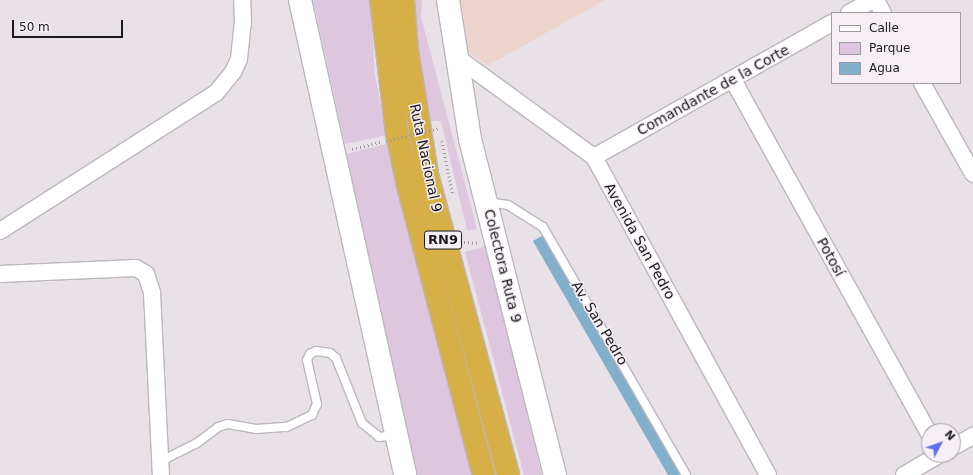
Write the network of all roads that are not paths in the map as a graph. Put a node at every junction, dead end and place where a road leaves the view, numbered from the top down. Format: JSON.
{"nodes":[{"id":1,"x":242,"y":0,"type":"edge"},
{"id":2,"x":300,"y":0,"type":"edge"},
{"id":3,"x":380,"y":0,"type":"edge"},
{"id":4,"x":403,"y":0,"type":"edge"},
{"id":5,"x":448,"y":0,"type":"edge"},
{"id":6,"x":872,"y":0,"type":"edge"},
{"id":7,"x":876,"y":0,"type":"edge"},
{"id":8,"x":851,"y":12,"type":"edge"},
{"id":9,"x":882,"y":12,"type":"edge"},
{"id":10,"x":831,"y":24,"type":"edge"},
{"id":11,"x":455,"y":56,"type":"junction"},
{"id":12,"x":733,"y":80,"type":"junction"},
{"id":13,"x":923,"y":84,"type":"edge"},
{"id":14,"x":594,"y":157,"type":"junction"},
{"id":15,"x":973,"y":174,"type":"edge"},
{"id":16,"x":486,"y":202,"type":"junction"},
{"id":17,"x":0,"y":232,"type":"edge"},
{"id":18,"x":0,"y":274,"type":"edge"},
{"id":19,"x":923,"y":423,"type":"edge"},
{"id":20,"x":396,"y":435,"type":"junction"},
{"id":21,"x":973,"y":436,"type":"edge"},
{"id":22,"x":961,"y":443,"type":"edge"},
{"id":23,"x":924,"y":463,"type":"edge"},
{"id":24,"x":161,"y":468,"type":"edge"},
{"id":25,"x":405,"y":475,"type":"edge"},
{"id":26,"x":484,"y":475,"type":"edge"},
{"id":27,"x":508,"y":475,"type":"edge"},
{"id":28,"x":555,"y":475,"type":"edge"},
{"id":29,"x":686,"y":475,"type":"edge"},
{"id":30,"x":768,"y":475,"type":"edge"},
{"id":31,"x":904,"y":475,"type":"edge"}],
"edges":[{"from":1,"to":17,"type":"street"},
{"from":2,"to":20,"type":"street"},
{"from":3,"to":26,"type":"highway","name":"Ruta Nacional 9","number":"RN9"},
{"from":4,"to":27,"type":"highway","name":"Ruta Nacional 9","number":"RN9"},
{"from":5,"to":11,"type":"street","name":"Colectora Ruta 9"},
{"from":6,"to":8,"type":"street"},
{"from":7,"to":9,"type":"street"},
{"from":10,"to":12,"type":"street","name":"Comandante de la Corte"},
{"from":11,"to":14,"type":"street","name":"Avenida San Pedro"},
{"from":11,"to":16,"type":"street","name":"Colectora Ruta 9"},
{"from":12,"to":14,"type":"street","name":"Comandante de la Corte"},
{"from":12,"to":19,"type":"street","name":"Potosí"},
{"from":13,"to":15,"type":"street"},
{"from":14,"to":30,"type":"street","name":"Avenida San Pedro"},
{"from":16,"to":28,"type":"street","name":"Colectora Ruta 9"},
{"from":16,"to":29,"type":"lane","name":"Av. San Pedro"},
{"from":18,"to":24,"type":"street"},
{"from":20,"to":24,"type":"lane"},
{"from":20,"to":25,"type":"street"},
{"from":21,"to":22,"type":"street"},
{"from":23,"to":31,"type":"street"}]}
